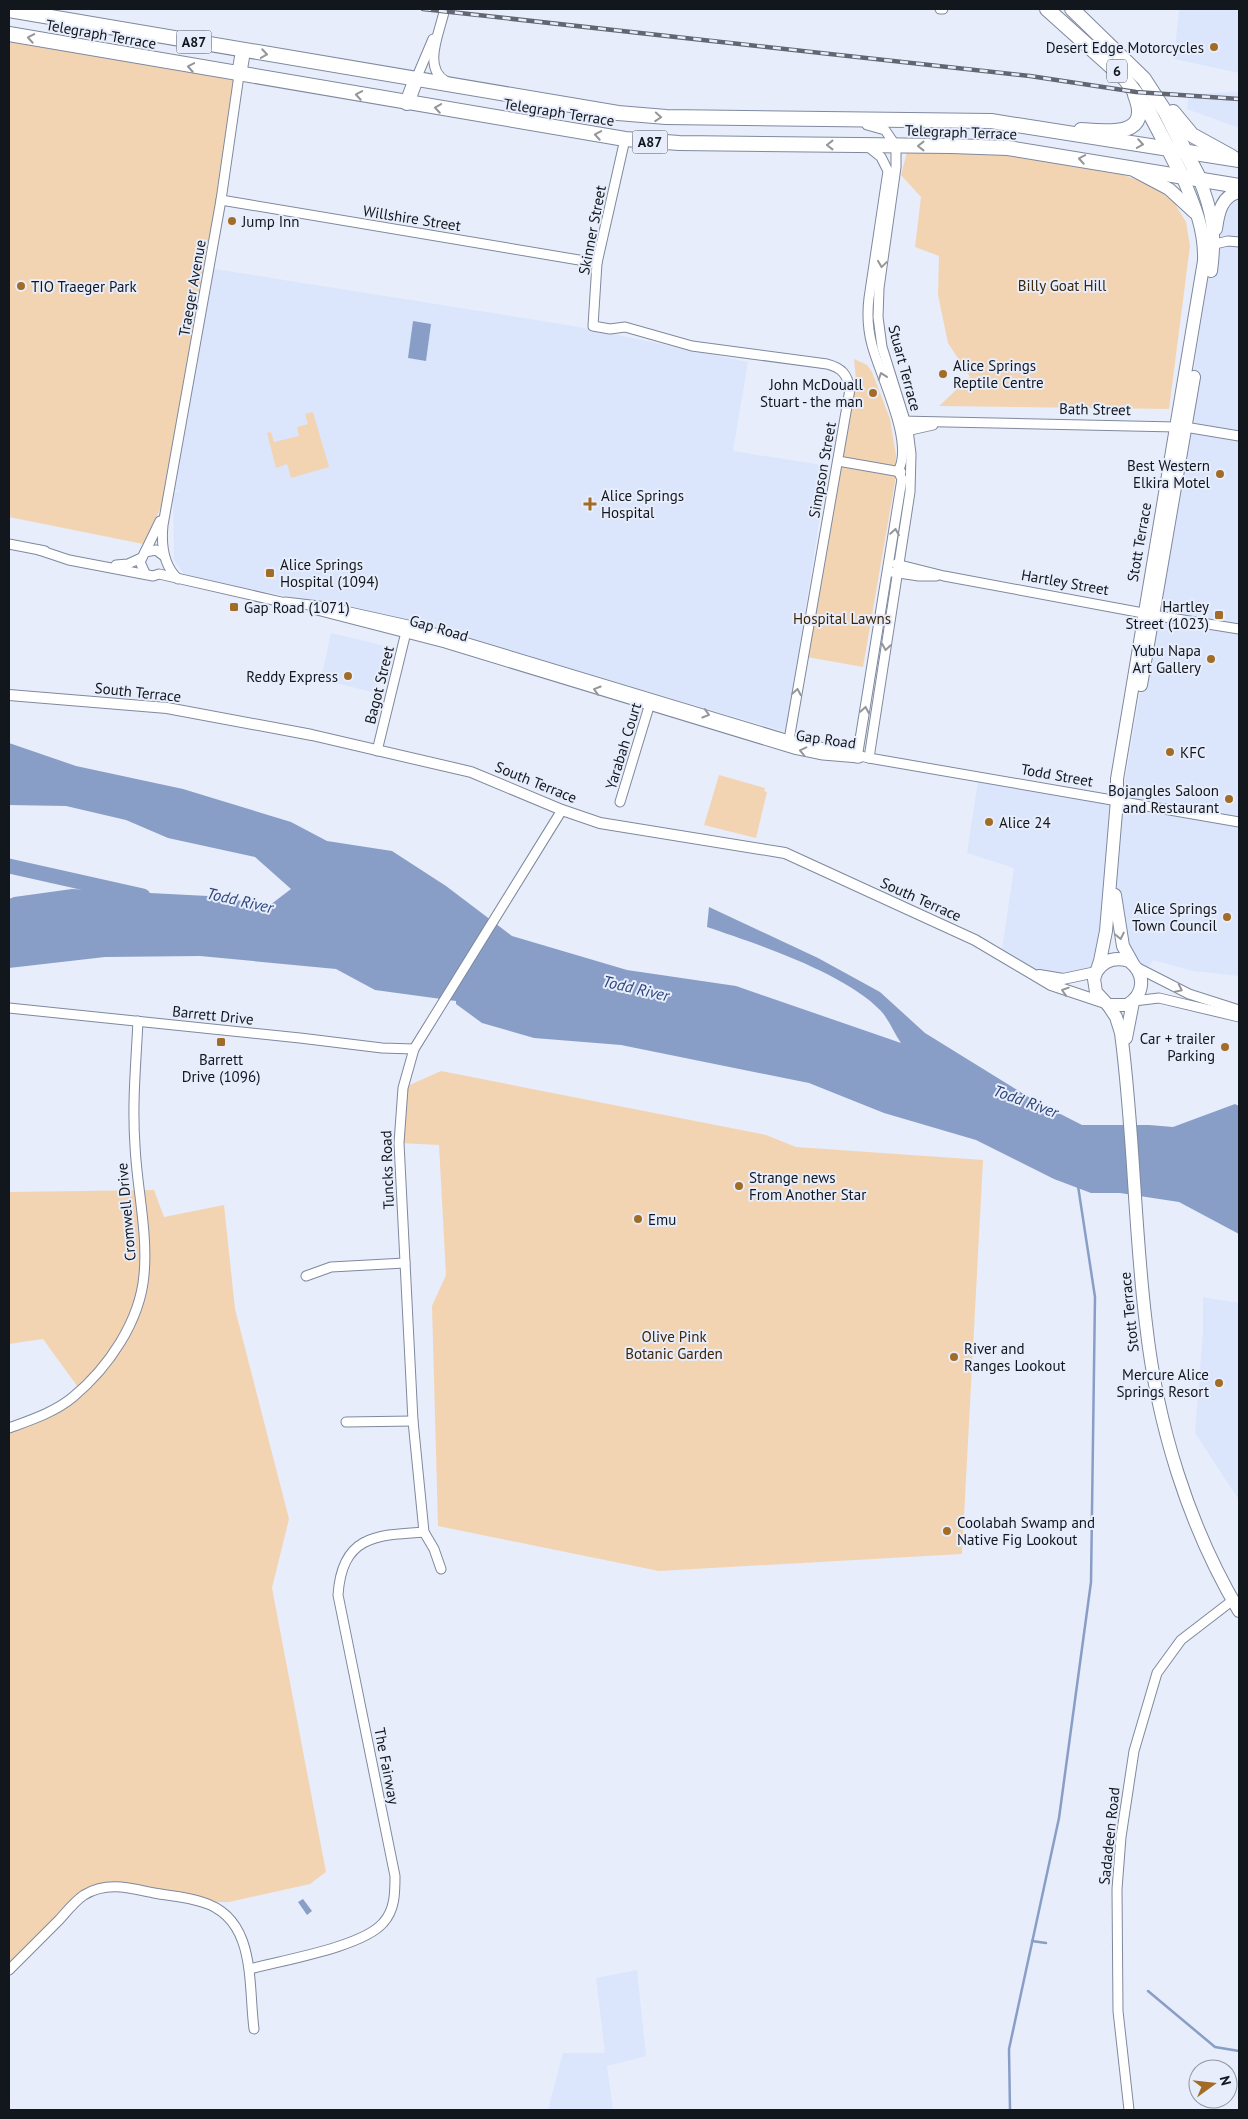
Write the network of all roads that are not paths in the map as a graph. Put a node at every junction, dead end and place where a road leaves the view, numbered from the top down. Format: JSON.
{"nodes":[{"id":1,"x":1047,"y":9,"type":"edge"},
{"id":2,"x":1072,"y":9,"type":"edge"},
{"id":3,"x":9,"y":10,"type":"edge"},
{"id":4,"x":445,"y":10,"type":"edge"},
{"id":5,"x":9,"y":34,"type":"edge"},
{"id":6,"x":244,"y":50,"type":"junction"},
{"id":7,"x":1135,"y":68,"type":"junction"},
{"id":8,"x":239,"y":75,"type":"junction"},
{"id":9,"x":1125,"y":79,"type":"junction"},
{"id":10,"x":416,"y":80,"type":"junction"},
{"id":11,"x":454,"y":86,"type":"junction"},
{"id":12,"x":407,"y":103,"type":"junction"},
{"id":13,"x":743,"y":119,"type":"junction"},
{"id":14,"x":1021,"y":124,"type":"junction"},
{"id":15,"x":625,"y":140,"type":"junction"},
{"id":16,"x":865,"y":145,"type":"junction"},
{"id":17,"x":896,"y":146,"type":"junction"},
{"id":18,"x":1168,"y":148,"type":"junction"},
{"id":19,"x":1185,"y":151,"type":"junction"},
{"id":20,"x":1239,"y":160,"type":"edge"},
{"id":21,"x":1129,"y":168,"type":"junction"},
{"id":22,"x":1182,"y":176,"type":"junction"},
{"id":23,"x":1199,"y":178,"type":"junction"},
{"id":24,"x":1239,"y":186,"type":"edge"},
{"id":25,"x":1239,"y":192,"type":"edge"},
{"id":26,"x":221,"y":200,"type":"junction"},
{"id":27,"x":1200,"y":220,"type":"junction"},
{"id":28,"x":1238,"y":242,"type":"edge"},
{"id":29,"x":1215,"y":244,"type":"junction"},
{"id":30,"x":597,"y":263,"type":"junction"},
{"id":31,"x":592,"y":326,"type":"joint"},
{"id":32,"x":903,"y":427,"type":"junction"},
{"id":33,"x":1181,"y":427,"type":"junction"},
{"id":34,"x":1239,"y":436,"type":"edge"},
{"id":35,"x":838,"y":461,"type":"junction"},
{"id":36,"x":898,"y":471,"type":"junction"},
{"id":37,"x":911,"y":474,"type":"junction"},
{"id":38,"x":167,"y":504,"type":"junction"},
{"id":39,"x":9,"y":544,"type":"edge"},
{"id":40,"x":39,"y":550,"type":"junction"},
{"id":41,"x":143,"y":555,"type":"junction"},
{"id":42,"x":165,"y":559,"type":"junction"},
{"id":43,"x":115,"y":565,"type":"junction"},
{"id":44,"x":894,"y":568,"type":"junction"},
{"id":45,"x":134,"y":571,"type":"junction"},
{"id":46,"x":145,"y":573,"type":"junction"},
{"id":47,"x":159,"y":574,"type":"junction"},
{"id":48,"x":179,"y":579,"type":"junction"},
{"id":49,"x":1148,"y":614,"type":"junction"},
{"id":50,"x":407,"y":629,"type":"junction"},
{"id":51,"x":1239,"y":629,"type":"edge"},
{"id":52,"x":9,"y":696,"type":"edge"},
{"id":53,"x":650,"y":701,"type":"junction"},
{"id":54,"x":789,"y":740,"type":"junction"},
{"id":55,"x":377,"y":751,"type":"junction"},
{"id":56,"x":858,"y":756,"type":"junction"},
{"id":57,"x":869,"y":758,"type":"junction"},
{"id":58,"x":1117,"y":800,"type":"junction"},
{"id":59,"x":620,"y":802,"type":"dead end"},
{"id":60,"x":562,"y":810,"type":"junction"},
{"id":61,"x":1239,"y":822,"type":"edge"},
{"id":62,"x":1111,"y":853,"type":"junction"},
{"id":63,"x":1135,"y":966,"type":"junction"},
{"id":64,"x":1097,"y":971,"type":"junction"},
{"id":65,"x":1028,"y":972,"type":"junction"},
{"id":66,"x":1133,"y":1001,"type":"junction"},
{"id":67,"x":1107,"y":1004,"type":"junction"},
{"id":68,"x":9,"y":1008,"type":"edge"},
{"id":69,"x":1239,"y":1010,"type":"edge"},
{"id":70,"x":1239,"y":1017,"type":"edge"},
{"id":71,"x":138,"y":1021,"type":"junction"},
{"id":72,"x":414,"y":1049,"type":"junction"},
{"id":73,"x":1124,"y":1053,"type":"junction"},
{"id":74,"x":405,"y":1263,"type":"junction"},
{"id":75,"x":306,"y":1276,"type":"dead end"},
{"id":76,"x":413,"y":1420,"type":"junction"},
{"id":77,"x":346,"y":1422,"type":"dead end"},
{"id":78,"x":9,"y":1428,"type":"edge"},
{"id":79,"x":424,"y":1532,"type":"junction"},
{"id":80,"x":441,"y":1569,"type":"dead end"},
{"id":81,"x":1236,"y":1606,"type":"edge"},
{"id":82,"x":250,"y":1969,"type":"junction"},
{"id":83,"x":9,"y":1970,"type":"edge"},
{"id":84,"x":254,"y":2029,"type":"dead end"},
{"id":85,"x":1129,"y":2110,"type":"edge"}],
"edges":[{"from":1,"to":9,"type":"main road","number":"6"},
{"from":2,"to":7,"type":"main road","number":"6"},
{"from":3,"to":6,"type":"main road","name":"Telegraph Terrace","number":"A87"},
{"from":4,"to":10,"type":"street"},
{"from":4,"to":11,"type":"street"},
{"from":8,"to":5,"type":"main road","name":"Telegraph Terrace","number":"A87","one_way":true},
{"from":6,"to":8,"type":"main road"},
{"from":6,"to":10,"type":"main road","name":"Telegraph Terrace","number":"A87","one_way":true},
{"from":7,"to":19,"type":"main road","number":"6"},
{"from":7,"to":20,"type":"main road"},
{"from":12,"to":8,"type":"main road","name":"Telegraph Terrace","number":"A87","one_way":true},
{"from":8,"to":26,"type":"street","name":"Traeger Avenue"},
{"from":9,"to":14,"type":"main road"},
{"from":9,"to":18,"type":"main road","number":"6"},
{"from":10,"to":11,"type":"main road","name":"Telegraph Terrace","number":"A87"},
{"from":10,"to":12,"type":"main road"},
{"from":11,"to":13,"type":"main road","name":"Telegraph Terrace","number":"A87","one_way":true},
{"from":15,"to":12,"type":"main road","name":"Telegraph Terrace","number":"A87","one_way":true},
{"from":13,"to":14,"type":"main road","name":"Telegraph Terrace","number":"A87"},
{"from":13,"to":17,"type":"street"},
{"from":14,"to":18,"type":"main road","name":"Telegraph Terrace","number":"A87","one_way":true},
{"from":16,"to":15,"type":"main road","name":"Telegraph Terrace","number":"A87","one_way":true},
{"from":15,"to":30,"type":"street","name":"Skinner Street"},
{"from":16,"to":17,"type":"main road","name":"Telegraph Terrace","number":"A87"},
{"from":32,"to":16,"type":"street","name":"Stuart Terrace","one_way":true},
{"from":21,"to":17,"type":"main road","name":"Telegraph Terrace","number":"A87","one_way":true},
{"from":17,"to":32,"type":"street","name":"Stuart Terrace","one_way":true},
{"from":18,"to":19,"type":"main road","name":"Telegraph Terrace","number":"A87"},
{"from":18,"to":22,"type":"main road","number":"6"},
{"from":19,"to":20,"type":"main road","number":"A87"},
{"from":19,"to":23,"type":"main road","number":"6"},
{"from":21,"to":22,"type":"main road","name":"Telegraph Terrace","number":"A87"},
{"from":21,"to":27,"type":"main road"},
{"from":22,"to":23,"type":"main road","name":"Telegraph Terrace","number":"A87"},
{"from":22,"to":27,"type":"main road","name":"Stott Terrace"},
{"from":23,"to":24,"type":"main road","number":"A87"},
{"from":23,"to":29,"type":"main road","name":"Stott Terrace"},
{"from":25,"to":29,"type":"main road"},
{"from":26,"to":30,"type":"street","name":"Willshire Street"},
{"from":26,"to":38,"type":"street","name":"Traeger Avenue"},
{"from":27,"to":33,"type":"main road","name":"Stott Terrace"},
{"from":28,"to":29,"type":"street"},
{"from":29,"to":33,"type":"main road","name":"Stott Terrace"},
{"from":30,"to":31,"type":"street","name":"Skinner Street"},
{"from":31,"to":35,"type":"street","name":"Simpson Street"},
{"from":32,"to":33,"type":"street","name":"Bath Street"},
{"from":32,"to":36,"type":"street","name":"Stuart Terrace"},
{"from":32,"to":37,"type":"street","name":"Stuart Terrace"},
{"from":33,"to":34,"type":"street","name":"Bath Street"},
{"from":33,"to":49,"type":"main road","name":"Stott Terrace"},
{"from":35,"to":36,"type":"street"},
{"from":54,"to":35,"type":"street","name":"Simpson Street","one_way":true},
{"from":36,"to":37,"type":"street"},
{"from":44,"to":36,"type":"street","name":"Stuart Terrace","one_way":true},
{"from":37,"to":44,"type":"street","name":"Stuart Terrace"},
{"from":38,"to":41,"type":"street","name":"Traeger Avenue"},
{"from":38,"to":42,"type":"street","name":"Traeger Avenue"},
{"from":39,"to":40,"type":"street","name":"Gap Road"},
{"from":40,"to":43,"type":"street","name":"Gap Road"},
{"from":40,"to":45,"type":"street","name":"Gap Road"},
{"from":41,"to":42,"type":"street"},
{"from":41,"to":43,"type":"street"},
{"from":41,"to":46,"type":"street"},
{"from":42,"to":47,"type":"street"},
{"from":42,"to":48,"type":"street"},
{"from":43,"to":45,"type":"street","name":"Gap Road"},
{"from":44,"to":49,"type":"street","name":"Hartley Street"},
{"from":56,"to":44,"type":"street","name":"Stuart Terrace","one_way":true},
{"from":44,"to":57,"type":"street","name":"Stuart Terrace","one_way":true},
{"from":45,"to":46,"type":"street","name":"Gap Road"},
{"from":46,"to":47,"type":"street","name":"Gap Road"},
{"from":47,"to":48,"type":"street","name":"Gap Road"},
{"from":48,"to":50,"type":"street","name":"Gap Road"},
{"from":49,"to":51,"type":"street","name":"Hartley Street"},
{"from":49,"to":58,"type":"main road","name":"Stott Terrace"},
{"from":50,"to":53,"type":"street","name":"Gap Road"},
{"from":50,"to":55,"type":"street","name":"Bagot Street"},
{"from":52,"to":55,"type":"street","name":"South Terrace"},
{"from":53,"to":54,"type":"street","name":"Gap Road","one_way":true},
{"from":56,"to":53,"type":"street","name":"Gap Road","one_way":true},
{"from":53,"to":59,"type":"street","name":"Yarabah Court"},
{"from":54,"to":56,"type":"street","name":"Gap Road"},
{"from":55,"to":60,"type":"street","name":"South Terrace"},
{"from":56,"to":57,"type":"street","name":"Gap Road"},
{"from":57,"to":58,"type":"street","name":"Todd Street"},
{"from":58,"to":61,"type":"street","name":"Todd Street"},
{"from":58,"to":62,"type":"main road","name":"Stott Terrace"},
{"from":60,"to":65,"type":"street","name":"South Terrace"},
{"from":60,"to":72,"type":"street","name":"Tuncks Road"},
{"from":62,"to":63,"type":"main road","name":"Stott Terrace","one_way":true},
{"from":62,"to":64,"type":"main road","name":"Stott Terrace"},
{"from":63,"to":64,"type":"main road"},
{"from":63,"to":66,"type":"main road"},
{"from":63,"to":69,"type":"street","one_way":true},
{"from":64,"to":65,"type":"street","name":"South Terrace"},
{"from":64,"to":67,"type":"main road"},
{"from":67,"to":65,"type":"street","name":"South Terrace","one_way":true},
{"from":66,"to":67,"type":"main road"},
{"from":66,"to":70,"type":"street"},
{"from":66,"to":73,"type":"main road","name":"Stott Terrace"},
{"from":67,"to":73,"type":"main road","name":"Stott Terrace"},
{"from":68,"to":71,"type":"street","name":"Barrett Drive"},
{"from":71,"to":72,"type":"street","name":"Barrett Drive"},
{"from":71,"to":78,"type":"street","name":"Cromwell Drive"},
{"from":72,"to":74,"type":"street","name":"Tuncks Road"},
{"from":73,"to":81,"type":"main road","name":"Stott Terrace"},
{"from":74,"to":75,"type":"street"},
{"from":74,"to":76,"type":"street","name":"Tuncks Road"},
{"from":76,"to":77,"type":"street"},
{"from":76,"to":79,"type":"street","name":"Tuncks Road"},
{"from":79,"to":80,"type":"street","name":"Tuncks Road"},
{"from":79,"to":82,"type":"street","name":"The Fairway"},
{"from":81,"to":85,"type":"street","name":"Sadadeen Road"},
{"from":82,"to":83,"type":"street"},
{"from":82,"to":84,"type":"street"}]}
